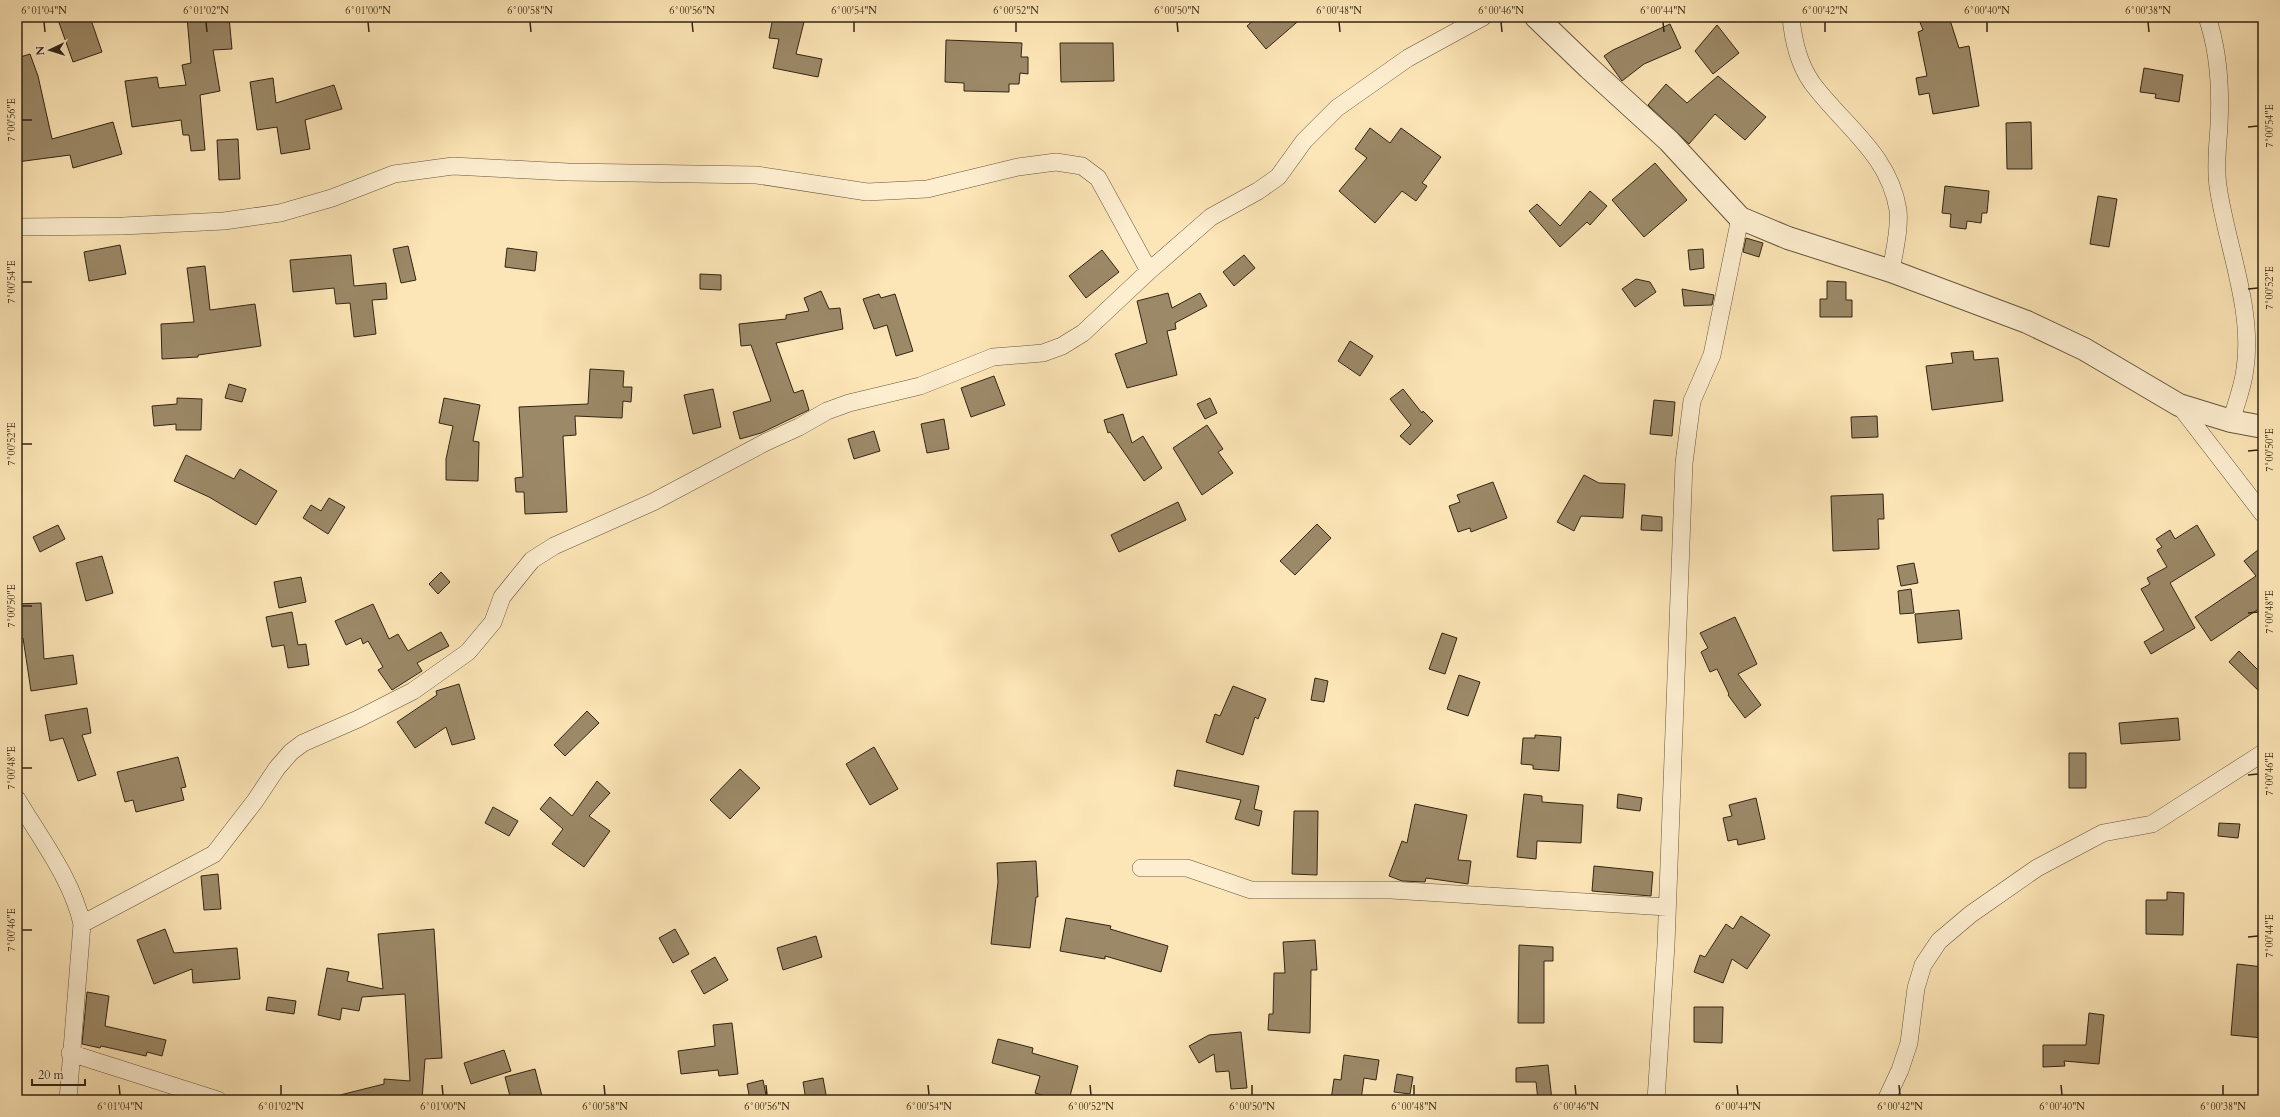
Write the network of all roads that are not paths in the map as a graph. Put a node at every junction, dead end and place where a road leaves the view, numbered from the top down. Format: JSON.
{"nodes":[{"id":1,"x":1483,"y":17,"type":"edge"},
{"id":2,"x":1536,"y":17,"type":"edge"},
{"id":3,"x":1791,"y":17,"type":"edge"},
{"id":4,"x":2207,"y":17,"type":"edge"},
{"id":5,"x":1740,"y":218,"type":"junction"},
{"id":6,"x":17,"y":227,"type":"edge"},
{"id":7,"x":1149,"y":271,"type":"junction"},
{"id":8,"x":1891,"y":271,"type":"junction"},
{"id":9,"x":2179,"y":405,"type":"junction"},
{"id":10,"x":2231,"y":421,"type":"junction"},
{"id":11,"x":2263,"y":427,"type":"edge"},
{"id":12,"x":2263,"y":514,"type":"edge"},
{"id":13,"x":2263,"y":753,"type":"edge"},
{"id":14,"x":17,"y":798,"type":"edge"},
{"id":15,"x":1141,"y":868,"type":"dead end"},
{"id":16,"x":1667,"y":907,"type":"junction"},
{"id":17,"x":82,"y":924,"type":"junction"},
{"id":18,"x":70,"y":1053,"type":"junction"},
{"id":19,"x":68,"y":1100,"type":"edge"},
{"id":20,"x":218,"y":1100,"type":"edge"},
{"id":21,"x":1656,"y":1100,"type":"edge"},
{"id":22,"x":1886,"y":1100,"type":"edge"}],
"edges":[{"from":1,"to":7,"type":"street"},
{"from":2,"to":5,"type":"street"},
{"from":3,"to":8,"type":"street"},
{"from":4,"to":10,"type":"street"},
{"from":5,"to":8,"type":"street"},
{"from":5,"to":16,"type":"street"},
{"from":6,"to":7,"type":"street"},
{"from":7,"to":17,"type":"street"},
{"from":8,"to":9,"type":"street"},
{"from":9,"to":10,"type":"street"},
{"from":9,"to":12,"type":"street"},
{"from":10,"to":11,"type":"street"},
{"from":13,"to":22,"type":"street"},
{"from":14,"to":17,"type":"street"},
{"from":15,"to":16,"type":"street"},
{"from":16,"to":21,"type":"street"},
{"from":17,"to":18,"type":"street"},
{"from":18,"to":19,"type":"street"},
{"from":18,"to":20,"type":"street"}]}
